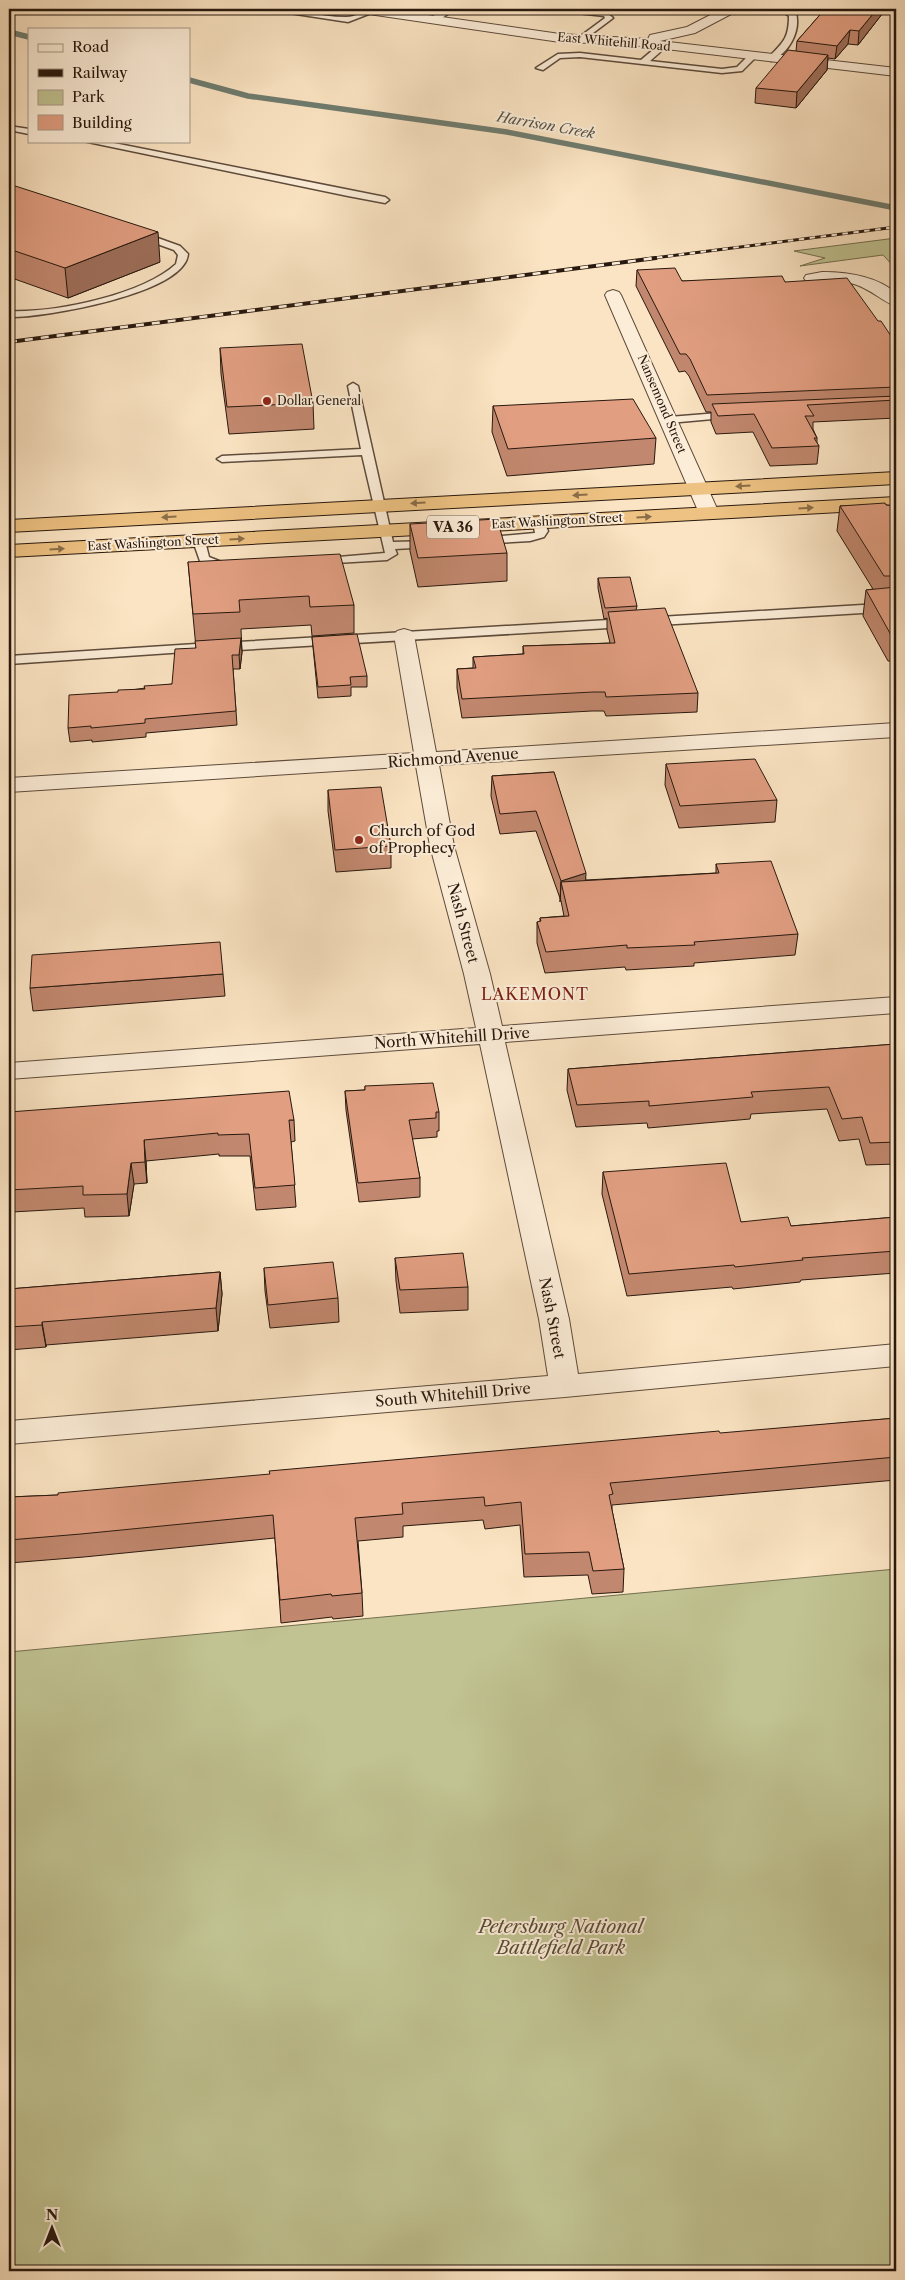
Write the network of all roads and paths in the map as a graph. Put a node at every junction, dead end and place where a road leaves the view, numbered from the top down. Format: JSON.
{"nodes":[{"id":1,"x":267,"y":9,"type":"edge"},
{"id":2,"x":451,"y":9,"type":"edge"},
{"id":3,"x":559,"y":9,"type":"edge"},
{"id":4,"x":731,"y":9,"type":"edge"},
{"id":5,"x":782,"y":9,"type":"edge"},
{"id":6,"x":368,"y":10,"type":"edge"},
{"id":7,"x":436,"y":18,"type":"junction"},
{"id":8,"x":580,"y":40,"type":"junction"},
{"id":9,"x":623,"y":40,"type":"junction"},
{"id":10,"x":663,"y":46,"type":"junction"},
{"id":11,"x":752,"y":57,"type":"junction"},
{"id":12,"x":771,"y":59,"type":"junction"},
{"id":13,"x":642,"y":63,"type":"junction"},
{"id":14,"x":540,"y":68,"type":"dead end"},
{"id":15,"x":896,"y":72,"type":"edge"},
{"id":16,"x":9,"y":128,"type":"edge"},
{"id":17,"x":28,"y":132,"type":"edge"},
{"id":18,"x":92,"y":142,"type":"edge"},
{"id":19,"x":385,"y":200,"type":"dead end"},
{"id":20,"x":124,"y":229,"type":"edge"},
{"id":21,"x":812,"y":278,"type":"edge"},
{"id":22,"x":613,"y":295,"type":"dead end"},
{"id":23,"x":896,"y":301,"type":"edge"},
{"id":24,"x":9,"y":314,"type":"edge"},
{"id":25,"x":353,"y":386,"type":"dead end"},
{"id":26,"x":741,"y":415,"type":"edge"},
{"id":27,"x":669,"y":420,"type":"junction"},
{"id":28,"x":368,"y":452,"type":"junction"},
{"id":29,"x":222,"y":459,"type":"dead end"},
{"id":30,"x":896,"y":478,"type":"edge"},
{"id":31,"x":698,"y":488,"type":"junction"},
{"id":32,"x":896,"y":502,"type":"edge"},
{"id":33,"x":379,"y":506,"type":"junction"},
{"id":34,"x":709,"y":513,"type":"junction"},
{"id":35,"x":539,"y":522,"type":"junction"},
{"id":36,"x":9,"y":526,"type":"edge"},
{"id":37,"x":386,"y":539,"type":"junction"},
{"id":38,"x":199,"y":541,"type":"junction"},
{"id":39,"x":464,"y":542,"type":"edge"},
{"id":40,"x":445,"y":543,"type":"edge"},
{"id":41,"x":9,"y":551,"type":"edge"},
{"id":42,"x":310,"y":562,"type":"edge"},
{"id":43,"x":242,"y":566,"type":"edge"},
{"id":44,"x":896,"y":607,"type":"edge"},
{"id":45,"x":404,"y":636,"type":"junction"},
{"id":46,"x":9,"y":660,"type":"edge"},
{"id":47,"x":896,"y":730,"type":"edge"},
{"id":48,"x":425,"y":760,"type":"junction"},
{"id":49,"x":9,"y":785,"type":"edge"},
{"id":50,"x":896,"y":1005,"type":"edge"},
{"id":51,"x":490,"y":1035,"type":"junction"},
{"id":52,"x":9,"y":1071,"type":"edge"},
{"id":53,"x":896,"y":1355,"type":"edge"},
{"id":54,"x":565,"y":1386,"type":"junction"},
{"id":55,"x":9,"y":1433,"type":"edge"}],
"edges":[{"from":1,"to":6,"type":"lane"},
{"from":2,"to":7,"type":"lane"},
{"from":3,"to":8,"type":"lane"},
{"from":4,"to":9,"type":"street"},
{"from":5,"to":12,"type":"lane"},
{"from":6,"to":7,"type":"street","name":"East Whitehill Road"},
{"from":7,"to":8,"type":"street","name":"East Whitehill Road"},
{"from":8,"to":9,"type":"street","name":"East Whitehill Road"},
{"from":9,"to":10,"type":"street","name":"East Whitehill Road"},
{"from":10,"to":11,"type":"street","name":"East Whitehill Road"},
{"from":10,"to":13,"type":"lane"},
{"from":11,"to":12,"type":"street","name":"East Whitehill Road"},
{"from":11,"to":13,"type":"lane"},
{"from":12,"to":15,"type":"street","name":"East Whitehill Road"},
{"from":13,"to":14,"type":"lane"},
{"from":16,"to":17,"type":"lane"},
{"from":18,"to":19,"type":"lane"},
{"from":20,"to":24,"type":"lane"},
{"from":21,"to":23,"type":"street"},
{"from":22,"to":27,"type":"street","name":"Nansemond Street"},
{"from":25,"to":28,"type":"lane"},
{"from":26,"to":27,"type":"lane"},
{"from":27,"to":31,"type":"street","name":"Nansemond Street"},
{"from":28,"to":29,"type":"lane"},
{"from":28,"to":33,"type":"lane"},
{"from":30,"to":31,"type":"highway","name":"East Washington Street","number":"VA 36","one_way":true},
{"from":31,"to":33,"type":"highway","name":"East Washington Street","number":"VA 36","one_way":true},
{"from":31,"to":34,"type":"street","name":"Nansemond Street"},
{"from":34,"to":32,"type":"highway","name":"East Washington Street","number":"VA 36","one_way":true},
{"from":33,"to":36,"type":"highway","name":"East Washington Street","number":"VA 36","one_way":true},
{"from":33,"to":37,"type":"lane"},
{"from":35,"to":34,"type":"highway","name":"East Washington Street","number":"VA 36","one_way":true},
{"from":35,"to":37,"type":"highway","name":"East Washington Street","number":"VA 36"},
{"from":35,"to":39,"type":"lane"},
{"from":38,"to":37,"type":"highway","name":"East Washington Street","number":"VA 36","one_way":true},
{"from":37,"to":40,"type":"lane"},
{"from":37,"to":42,"type":"lane"},
{"from":41,"to":38,"type":"highway","name":"East Washington Street","number":"VA 36","one_way":true},
{"from":38,"to":43,"type":"lane"},
{"from":44,"to":45,"type":"lane"},
{"from":45,"to":46,"type":"lane"},
{"from":45,"to":48,"type":"street","name":"Nash Street"},
{"from":47,"to":48,"type":"street","name":"Richmond Avenue"},
{"from":48,"to":49,"type":"street","name":"Richmond Avenue"},
{"from":48,"to":51,"type":"street","name":"Nash Street"},
{"from":50,"to":51,"type":"street","name":"North Whitehill Drive"},
{"from":51,"to":52,"type":"street","name":"North Whitehill Drive"},
{"from":51,"to":54,"type":"street","name":"Nash Street"},
{"from":53,"to":54,"type":"street","name":"South Whitehill Drive"},
{"from":54,"to":55,"type":"street","name":"South Whitehill Drive"}]}
